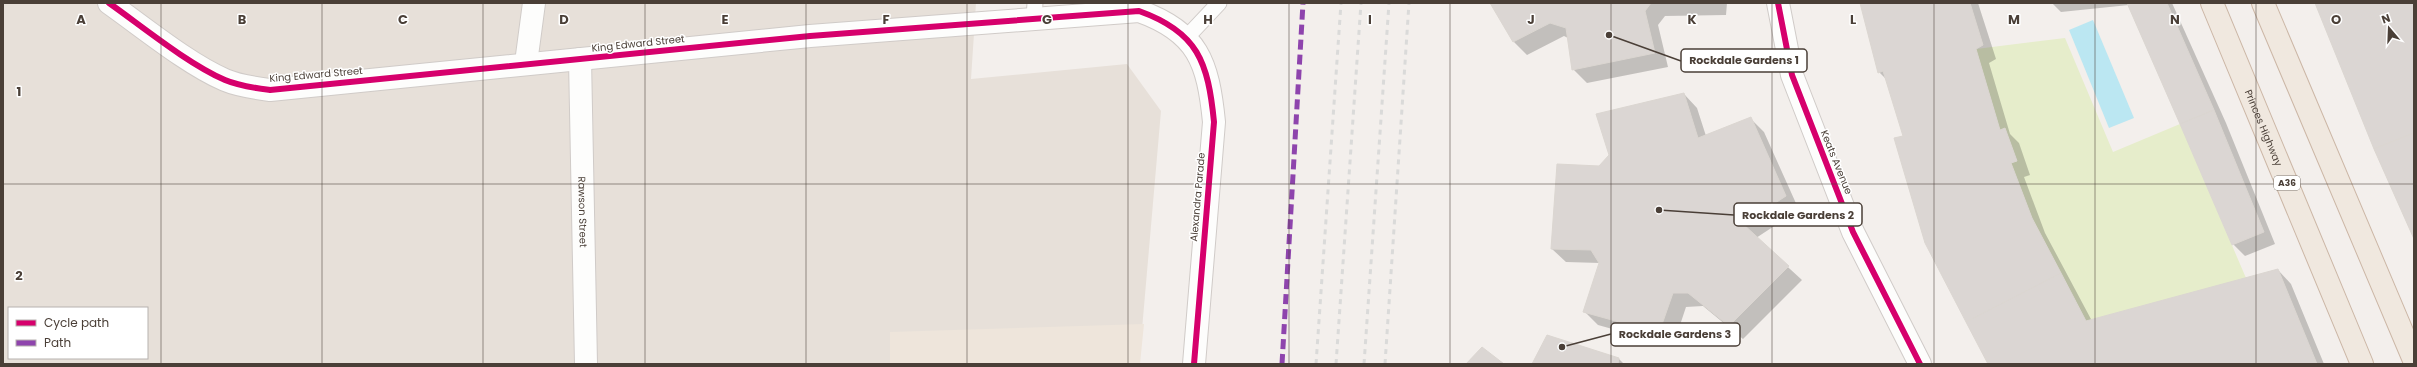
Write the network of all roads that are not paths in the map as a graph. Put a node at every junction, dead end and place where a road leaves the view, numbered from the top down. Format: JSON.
{"nodes":[{"id":1,"x":109,"y":3,"type":"edge"},
{"id":2,"x":534,"y":3,"type":"edge"},
{"id":3,"x":1219,"y":3,"type":"edge"},
{"id":4,"x":1778,"y":3,"type":"edge"},
{"id":5,"x":2212,"y":3,"type":"edge"},
{"id":6,"x":2263,"y":3,"type":"edge"},
{"id":7,"x":1136,"y":7,"type":"edge"},
{"id":8,"x":1065,"y":9,"type":"edge"},
{"id":9,"x":1034,"y":10,"type":"edge"},
{"id":10,"x":1187,"y":37,"type":"junction"},
{"id":11,"x":580,"y":59,"type":"junction"},
{"id":12,"x":526,"y":63,"type":"junction"},
{"id":13,"x":2414,"y":360,"type":"edge"},
{"id":14,"x":586,"y":364,"type":"edge"},
{"id":15,"x":1194,"y":364,"type":"edge"},
{"id":16,"x":1920,"y":364,"type":"edge"},
{"id":17,"x":2362,"y":364,"type":"edge"}],
"edges":[{"from":1,"to":12,"type":"street","name":"King Edward Street"},
{"from":2,"to":12,"type":"street"},
{"from":3,"to":10,"type":"lane"},
{"from":4,"to":16,"type":"street","name":"Keats Avenue"},
{"from":5,"to":17,"type":"highway","name":"Princes Highway","number":"A36"},
{"from":6,"to":13,"type":"highway"},
{"from":7,"to":8,"type":"street","name":"King Edward Street"},
{"from":7,"to":10,"type":"street","name":"King Edward Street"},
{"from":8,"to":9,"type":"street","name":"King Edward Street"},
{"from":9,"to":11,"type":"street","name":"King Edward Street"},
{"from":10,"to":15,"type":"street","name":"Alexandra Parade"},
{"from":11,"to":12,"type":"street","name":"King Edward Street"},
{"from":11,"to":14,"type":"street","name":"Rawson Street"}]}
